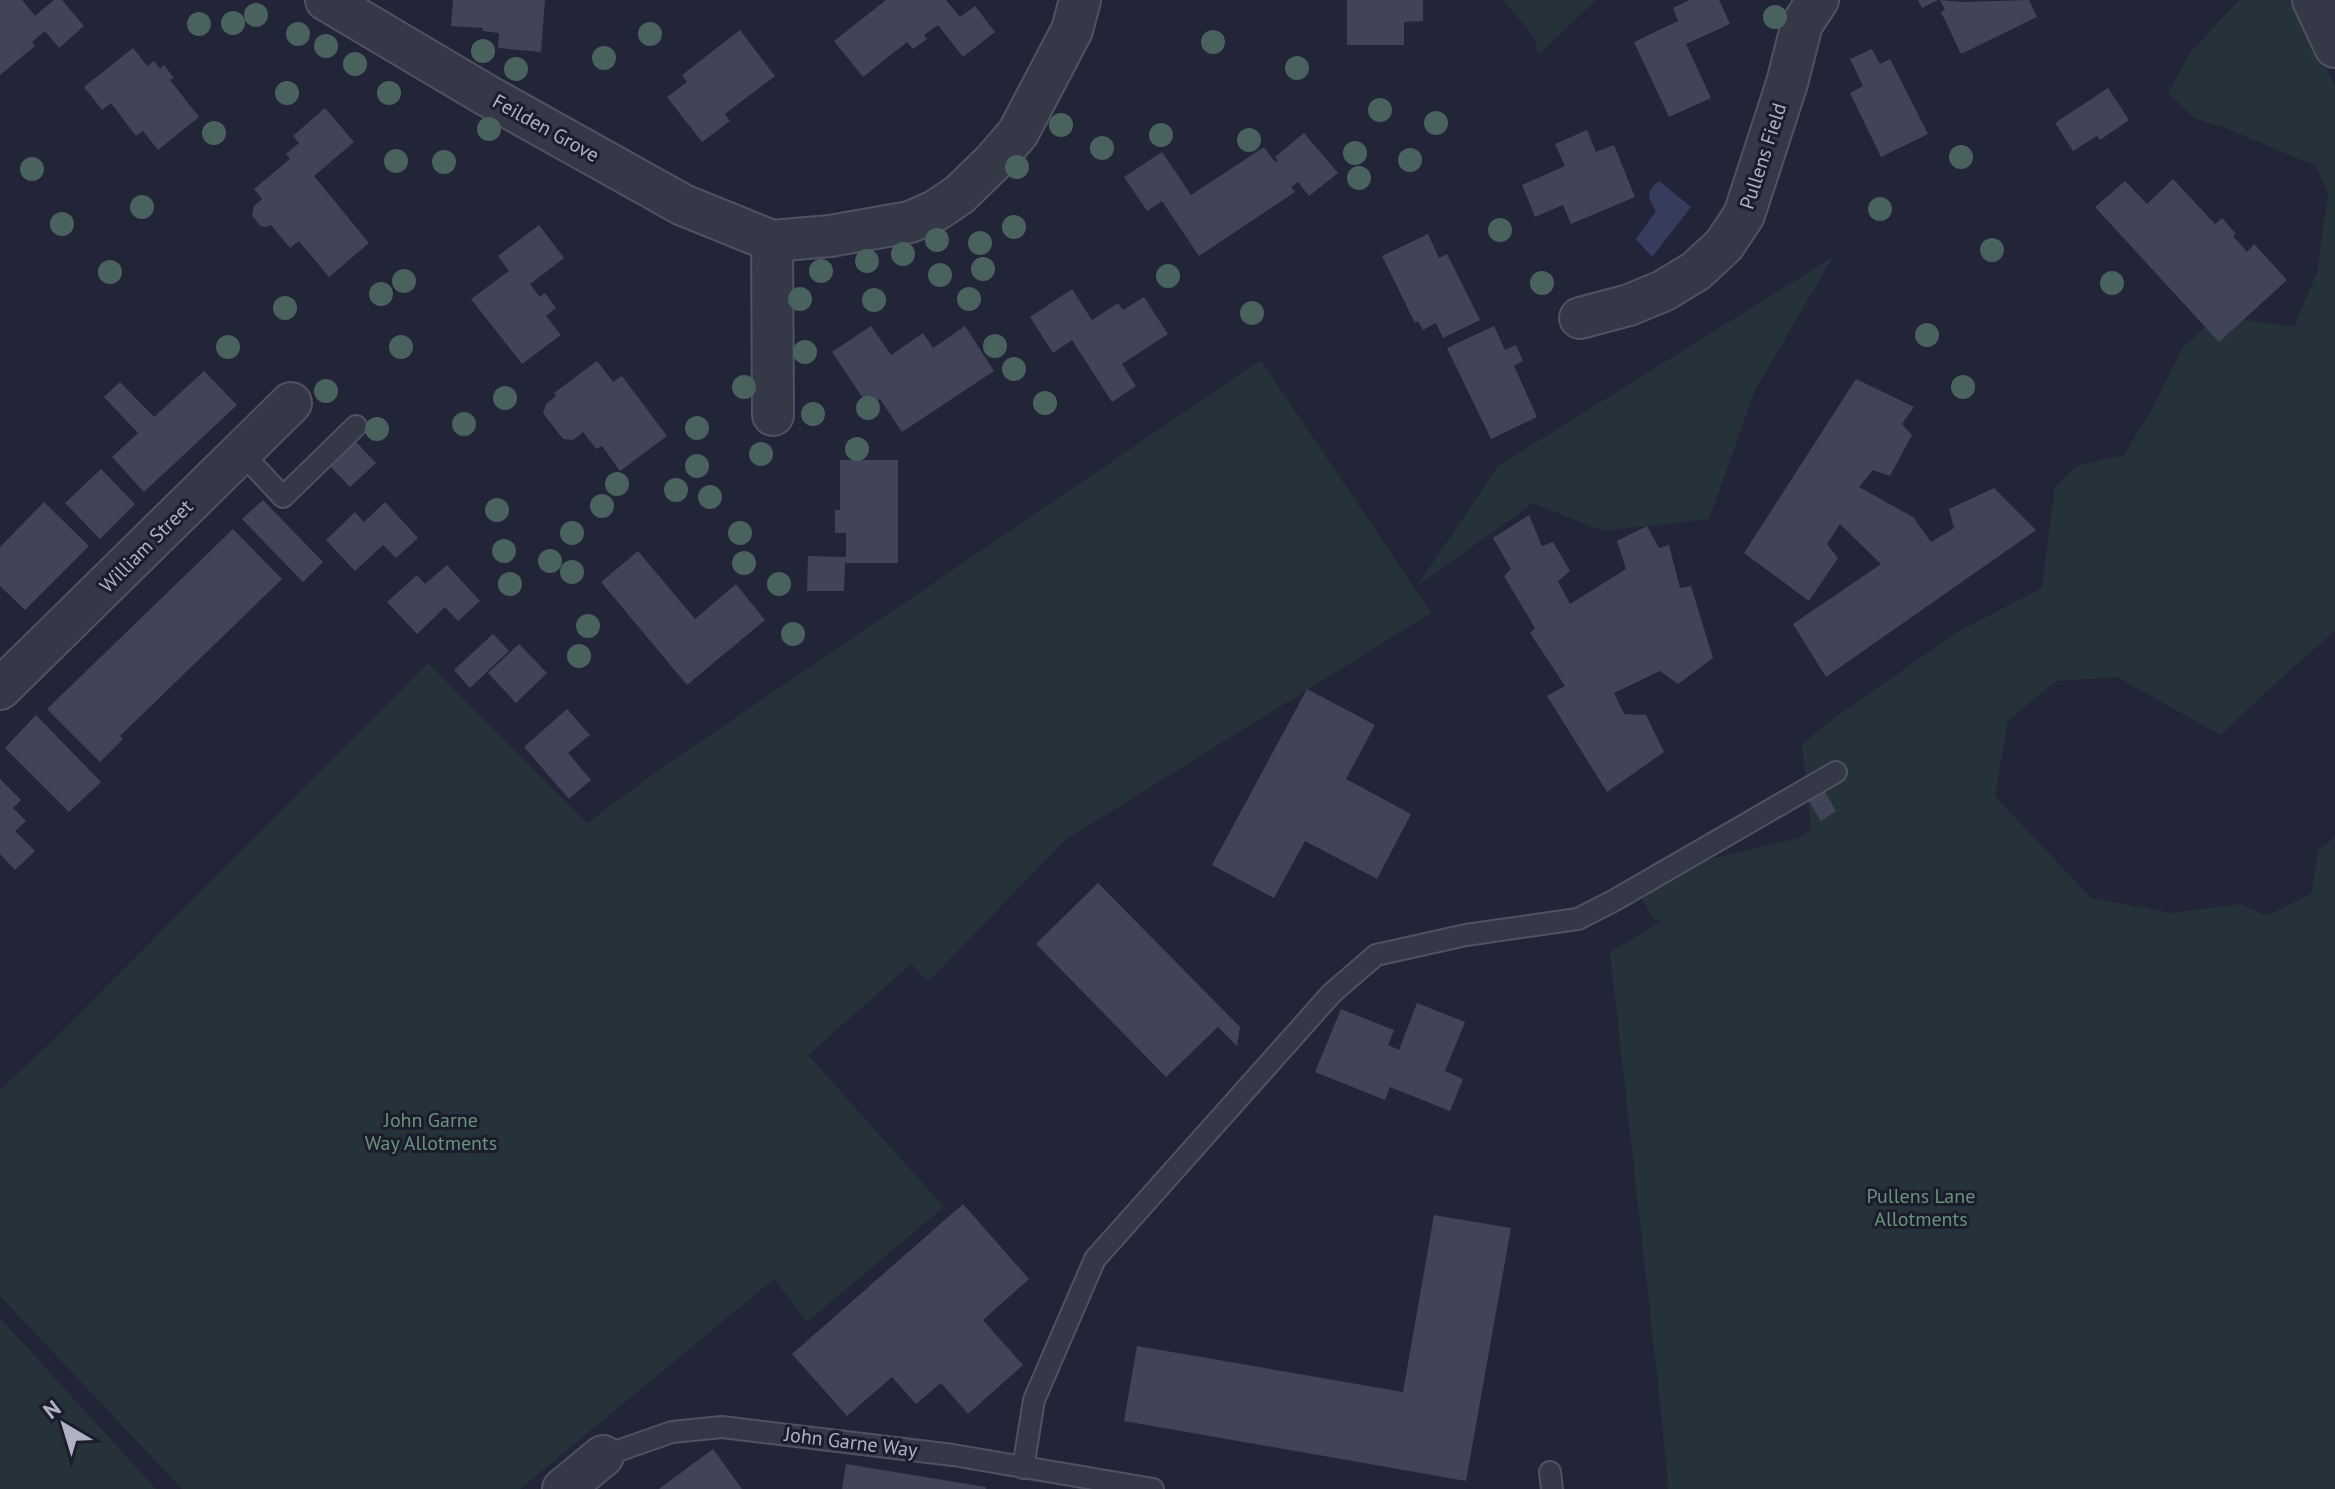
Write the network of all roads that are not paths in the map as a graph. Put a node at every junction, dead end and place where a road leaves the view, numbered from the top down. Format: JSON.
{"nodes":[{"id":1,"x":326,"y":0,"type":"edge"},
{"id":2,"x":1080,"y":0,"type":"edge"},
{"id":3,"x":1818,"y":0,"type":"edge"},
{"id":4,"x":2313,"y":0,"type":"edge"},
{"id":5,"x":2335,"y":47,"type":"edge"},
{"id":6,"x":772,"y":241,"type":"junction"},
{"id":7,"x":1580,"y":318,"type":"dead end"},
{"id":8,"x":291,"y":403,"type":"dead end"},
{"id":9,"x":773,"y":415,"type":"dead end"},
{"id":10,"x":356,"y":426,"type":"dead end"},
{"id":11,"x":241,"y":452,"type":"junction"},
{"id":12,"x":0,"y":689,"type":"edge"},
{"id":13,"x":1836,"y":772,"type":"dead end"},
{"id":14,"x":603,"y":1456,"type":"joint"},
{"id":15,"x":1023,"y":1468,"type":"junction"},
{"id":16,"x":563,"y":1489,"type":"edge"},
{"id":17,"x":1153,"y":1489,"type":"edge"}],
"edges":[{"from":1,"to":6,"type":"street","name":"Feilden Grove"},
{"from":2,"to":6,"type":"street","name":"Feilden Grove"},
{"from":3,"to":7,"type":"street","name":"Pullens Field"},
{"from":4,"to":5,"type":"street"},
{"from":6,"to":9,"type":"street"},
{"from":8,"to":11,"type":"street","name":"William Street"},
{"from":10,"to":11,"type":"lane"},
{"from":11,"to":12,"type":"street","name":"William Street"},
{"from":13,"to":15,"type":"lane"},
{"from":14,"to":15,"type":"lane","name":"John Garne Way"},
{"from":14,"to":16,"type":"street","name":"John Garne Way"},
{"from":15,"to":17,"type":"lane","name":"John Garne Way"}]}
